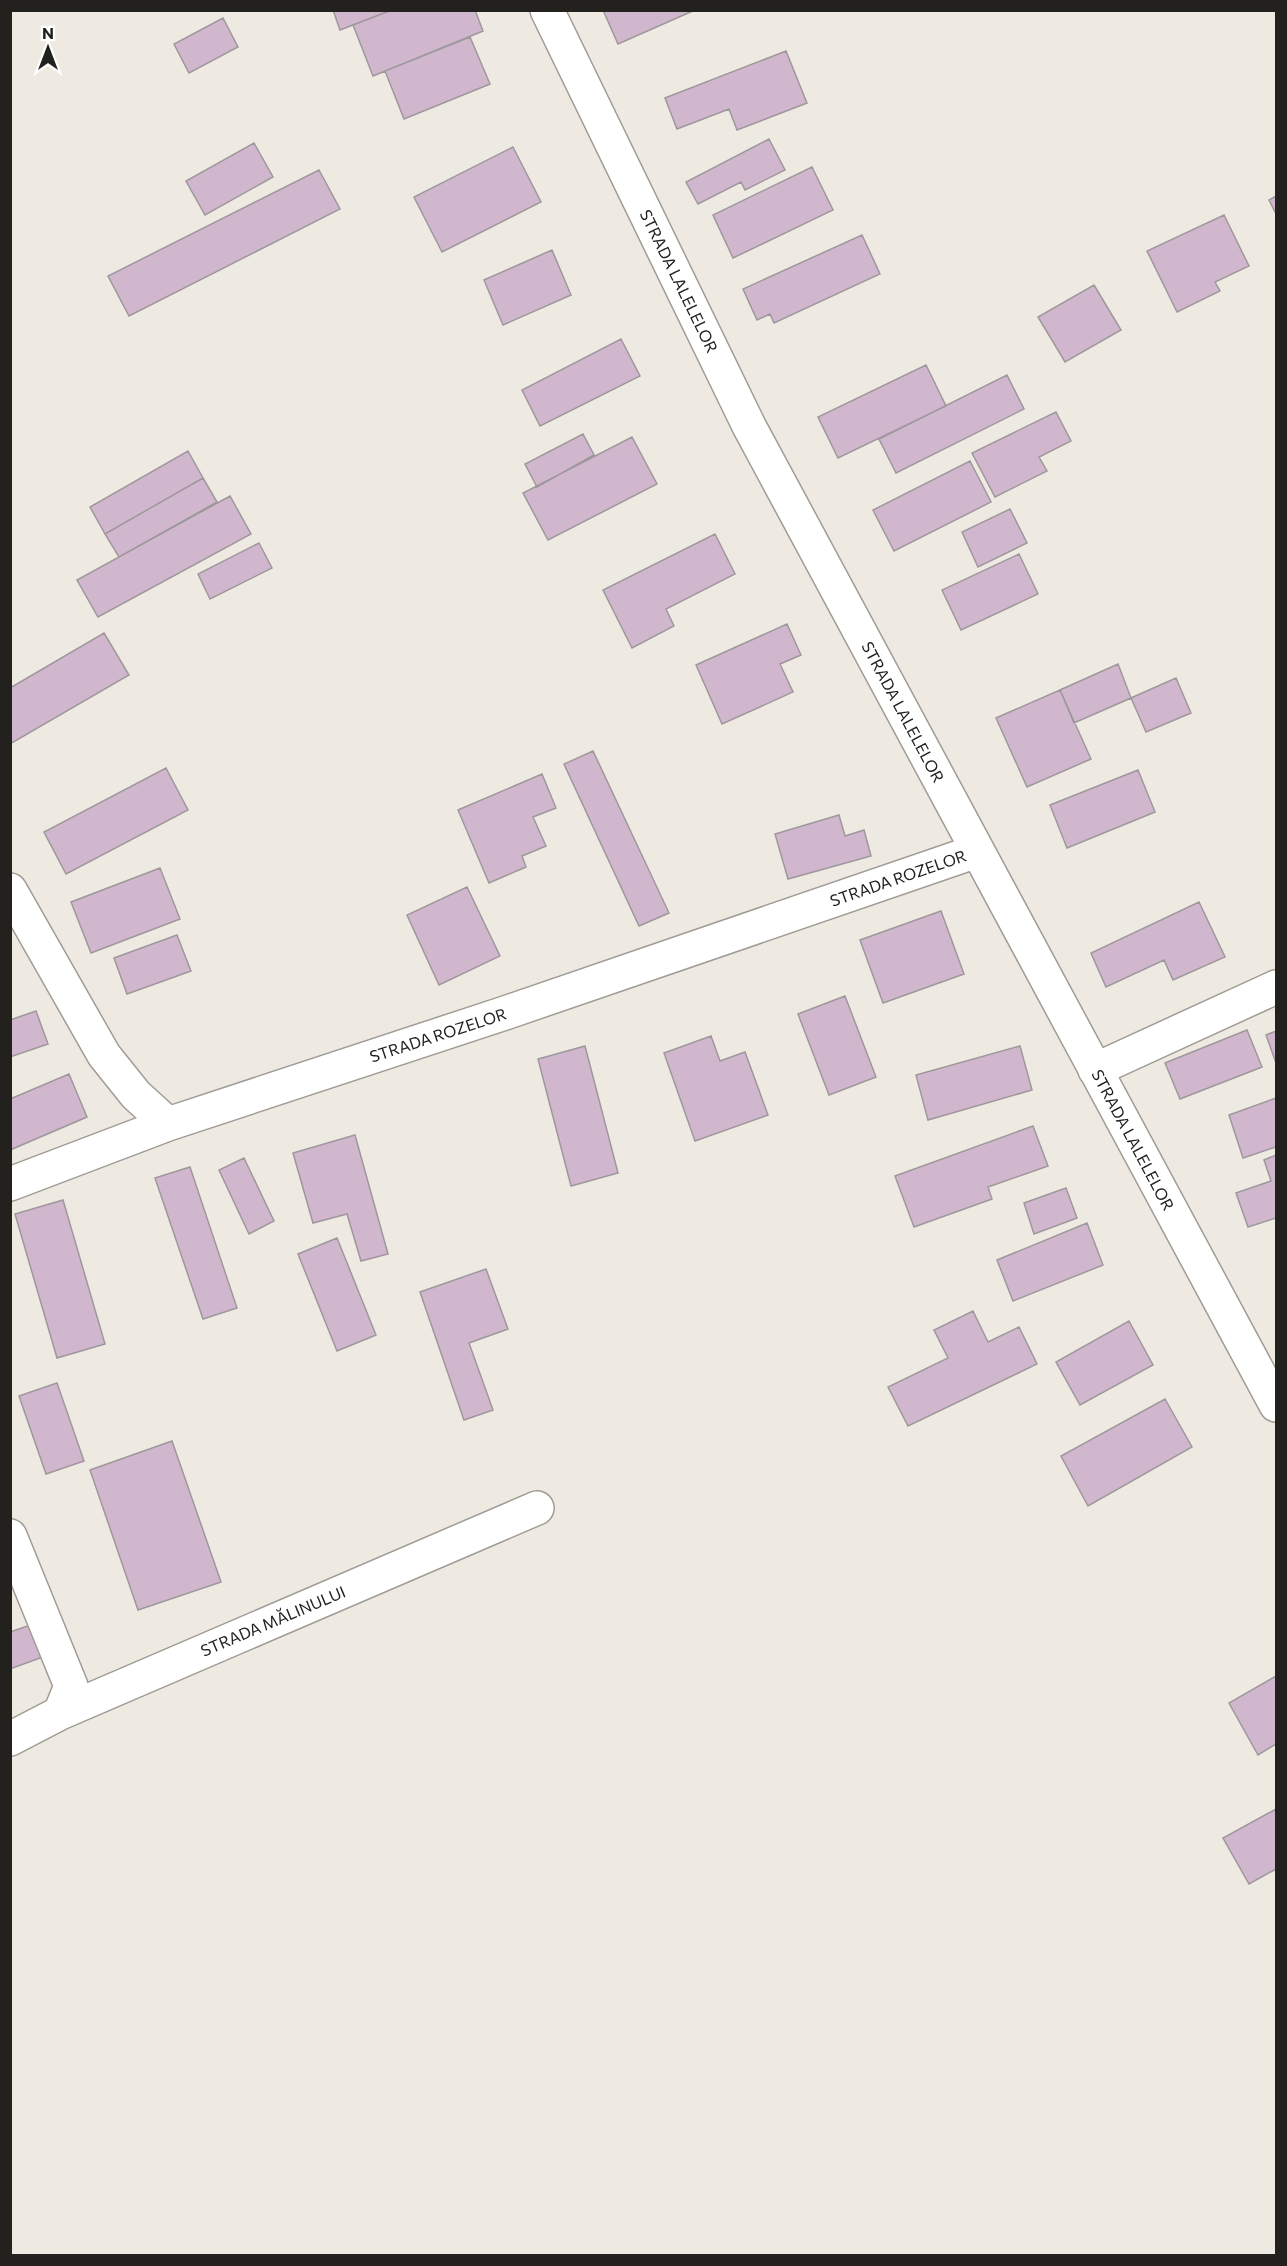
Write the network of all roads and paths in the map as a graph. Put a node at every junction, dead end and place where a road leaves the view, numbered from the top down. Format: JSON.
{"nodes":[{"id":1,"x":547,"y":10,"type":"edge"},
{"id":2,"x":977,"y":851,"type":"junction"},
{"id":3,"x":10,"y":890,"type":"edge"},
{"id":4,"x":1276,"y":987,"type":"edge"},
{"id":5,"x":1095,"y":1070,"type":"junction"},
{"id":6,"x":168,"y":1124,"type":"junction"},
{"id":7,"x":10,"y":1184,"type":"edge"},
{"id":8,"x":1276,"y":1405,"type":"edge"},
{"id":9,"x":537,"y":1508,"type":"dead end"},
{"id":10,"x":10,"y":1536,"type":"edge"},
{"id":11,"x":60,"y":1713,"type":"junction"},
{"id":12,"x":10,"y":1739,"type":"edge"}],
"edges":[{"from":1,"to":2,"type":"street","name":"STRADA LALELELOR"},
{"from":2,"to":5,"type":"street","name":"STRADA LALELELOR"},
{"from":2,"to":6,"type":"street","name":"STRADA ROZELOR"},
{"from":3,"to":6,"type":"street"},
{"from":4,"to":5,"type":"street"},
{"from":5,"to":8,"type":"street","name":"STRADA LALELELOR"},
{"from":6,"to":7,"type":"street","name":"STRADA ROZELOR"},
{"from":9,"to":11,"type":"street","name":"STRADA MĂLINULUI"},
{"from":10,"to":11,"type":"street"},
{"from":11,"to":12,"type":"street","name":"STRADA MĂLINULUI"}]}
